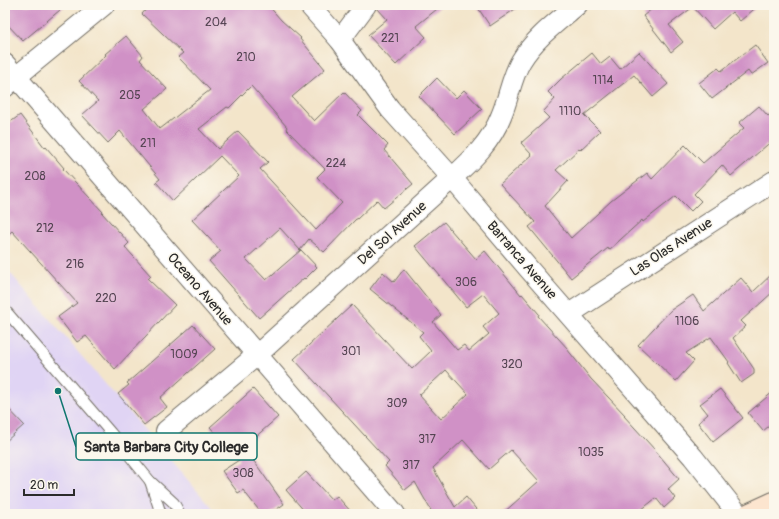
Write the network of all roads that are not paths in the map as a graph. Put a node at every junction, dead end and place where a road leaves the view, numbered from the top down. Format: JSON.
{"nodes":[{"id":1,"x":104,"y":5,"type":"edge"},
{"id":2,"x":309,"y":5,"type":"edge"},
{"id":3,"x":366,"y":5,"type":"edge"},
{"id":4,"x":577,"y":5,"type":"edge"},
{"id":5,"x":340,"y":40,"type":"junction"},
{"id":6,"x":9,"y":76,"type":"edge"},
{"id":7,"x":452,"y":178,"type":"junction"},
{"id":8,"x":774,"y":181,"type":"edge"},
{"id":9,"x":5,"y":310,"type":"edge"},
{"id":10,"x":569,"y":314,"type":"junction"},
{"id":11,"x":257,"y":355,"type":"junction"},
{"id":12,"x":166,"y":431,"type":"road end"},
{"id":13,"x":150,"y":481,"type":"junction"},
{"id":14,"x":774,"y":503,"type":"edge"},
{"id":15,"x":161,"y":514,"type":"edge"},
{"id":16,"x":180,"y":514,"type":"edge"},
{"id":17,"x":395,"y":514,"type":"edge"},
{"id":18,"x":738,"y":514,"type":"edge"},
{"id":19,"x":750,"y":514,"type":"edge"}],
"edges":[{"from":1,"to":6,"type":"street"},
{"from":2,"to":5,"type":"street","name":"Barranca Avenue"},
{"from":3,"to":5,"type":"street"},
{"from":4,"to":7,"type":"street","name":"Del Sol Avenue"},
{"from":5,"to":7,"type":"street","name":"Barranca Avenue"},
{"from":6,"to":11,"type":"street","name":"Oceano Avenue"},
{"from":7,"to":10,"type":"street","name":"Barranca Avenue"},
{"from":7,"to":11,"type":"street","name":"Del Sol Avenue"},
{"from":8,"to":10,"type":"street","name":"Las Olas Avenue"},
{"from":9,"to":13,"type":"lane"},
{"from":10,"to":18,"type":"street","name":"Barranca Avenue"},
{"from":11,"to":12,"type":"street","name":"Del Sol Avenue"},
{"from":11,"to":17,"type":"street","name":"Oceano Avenue"},
{"from":13,"to":15,"type":"lane"},
{"from":13,"to":16,"type":"lane"},
{"from":14,"to":19,"type":"main road"}]}
